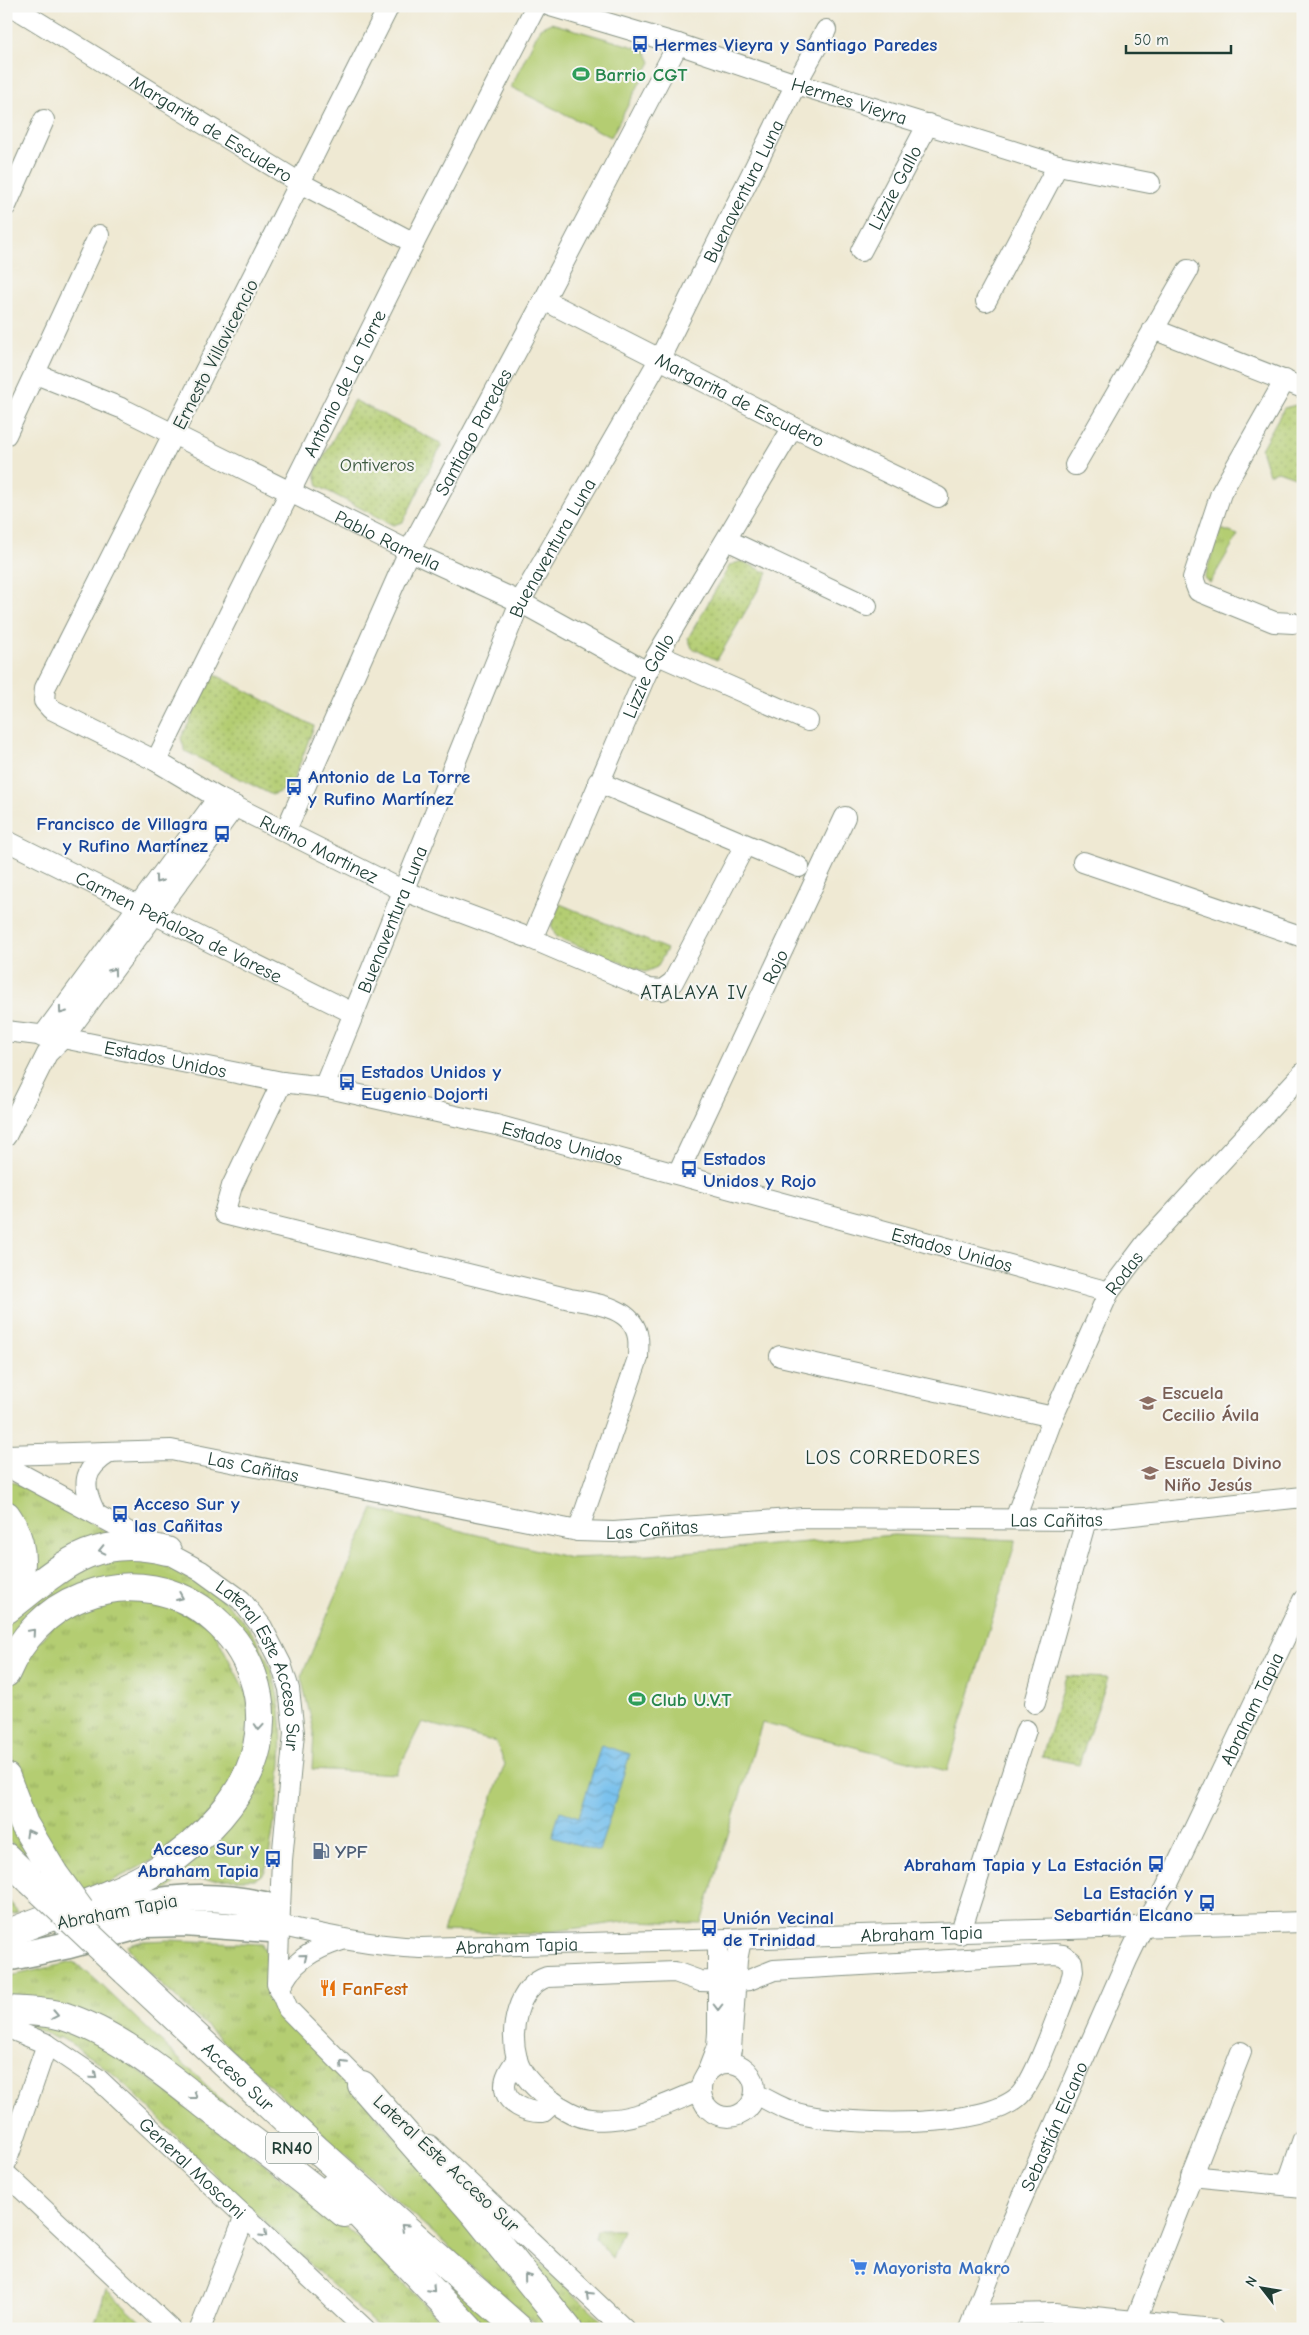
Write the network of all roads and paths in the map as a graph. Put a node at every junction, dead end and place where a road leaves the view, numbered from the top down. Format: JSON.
{"nodes":[{"id":1,"x":12,"y":6,"type":"edge"},
{"id":2,"x":388,"y":6,"type":"edge"},
{"id":3,"x":536,"y":6,"type":"edge"},
{"id":4,"x":550,"y":6,"type":"edge"},
{"id":5,"x":826,"y":30,"type":"dead end"},
{"id":6,"x":678,"y":44,"type":"junction"},
{"id":7,"x":796,"y":84,"type":"junction"},
{"id":8,"x":44,"y":120,"type":"dead end"},
{"id":9,"x":928,"y":124,"type":"junction"},
{"id":10,"x":1058,"y":165,"type":"junction"},
{"id":11,"x":300,"y":183,"type":"junction"},
{"id":12,"x":1150,"y":183,"type":"dead end"},
{"id":13,"x":8,"y":197,"type":"edge"},
{"id":14,"x":99,"y":235,"type":"dead end"},
{"id":15,"x":414,"y":242,"type":"junction"},
{"id":16,"x":861,"y":251,"type":"dead end"},
{"id":17,"x":1188,"y":270,"type":"dead end"},
{"id":18,"x":544,"y":300,"type":"junction"},
{"id":19,"x":986,"y":301,"type":"dead end"},
{"id":20,"x":1154,"y":330,"type":"junction"},
{"id":21,"x":659,"y":360,"type":"junction"},
{"id":22,"x":36,"y":374,"type":"junction"},
{"id":23,"x":1294,"y":384,"type":"edge"},
{"id":24,"x":793,"y":427,"type":"junction"},
{"id":25,"x":175,"y":433,"type":"junction"},
{"id":26,"x":6,"y":435,"type":"edge"},
{"id":27,"x":1075,"y":464,"type":"dead end"},
{"id":28,"x":291,"y":492,"type":"junction"},
{"id":29,"x":938,"y":497,"type":"dead end"},
{"id":30,"x":727,"y":540,"type":"junction"},
{"id":31,"x":409,"y":551,"type":"junction"},
{"id":32,"x":520,"y":602,"type":"junction"},
{"id":33,"x":867,"y":606,"type":"dead end"},
{"id":34,"x":1293,"y":623,"type":"dead end"},
{"id":35,"x":658,"y":655,"type":"junction"},
{"id":36,"x":647,"y":672,"type":"junction"},
{"id":37,"x":44,"y":701,"type":"joint"},
{"id":38,"x":808,"y":721,"type":"dead end"},
{"id":39,"x":156,"y":761,"type":"junction"},
{"id":40,"x":598,"y":782,"type":"junction"},
{"id":41,"x":227,"y":802,"type":"junction"},
{"id":42,"x":845,"y":817,"type":"dead end"},
{"id":43,"x":286,"y":830,"type":"junction"},
{"id":44,"x":6,"y":841,"type":"edge"},
{"id":45,"x":745,"y":845,"type":"junction"},
{"id":46,"x":1083,"y":862,"type":"dead end"},
{"id":47,"x":799,"y":868,"type":"dead end"},
{"id":48,"x":404,"y":891,"type":"junction"},
{"id":49,"x":147,"y":910,"type":"junction"},
{"id":50,"x":1303,"y":937,"type":"edge"},
{"id":51,"x":532,"y":939,"type":"junction"},
{"id":52,"x":353,"y":1013,"type":"junction"},
{"id":53,"x":6,"y":1031,"type":"edge"},
{"id":54,"x":63,"y":1038,"type":"junction"},
{"id":55,"x":45,"y":1045,"type":"junction"},
{"id":56,"x":1300,"y":1080,"type":"edge"},
{"id":57,"x":282,"y":1082,"type":"junction"},
{"id":58,"x":324,"y":1087,"type":"junction"},
{"id":59,"x":6,"y":1136,"type":"edge"},
{"id":60,"x":678,"y":1173,"type":"junction"},
{"id":61,"x":1109,"y":1292,"type":"junction"},
{"id":62,"x":780,"y":1356,"type":"dead end"},
{"id":63,"x":1053,"y":1417,"type":"junction"},
{"id":64,"x":109,"y":1453,"type":"junction"},
{"id":65,"x":6,"y":1455,"type":"edge"},
{"id":66,"x":6,"y":1466,"type":"edge"},
{"id":67,"x":1303,"y":1497,"type":"edge"},
{"id":68,"x":96,"y":1514,"type":"junction"},
{"id":69,"x":6,"y":1515,"type":"edge"},
{"id":70,"x":1015,"y":1518,"type":"junction"},
{"id":71,"x":1086,"y":1520,"type":"junction"},
{"id":72,"x":578,"y":1531,"type":"junction"},
{"id":73,"x":167,"y":1551,"type":"junction"},
{"id":74,"x":1303,"y":1600,"type":"edge"},
{"id":75,"x":6,"y":1609,"type":"edge"},
{"id":76,"x":6,"y":1673,"type":"edge"},
{"id":77,"x":1036,"y":1703,"type":"dead end"},
{"id":78,"x":1026,"y":1730,"type":"dead end"},
{"id":79,"x":6,"y":1776,"type":"edge"},
{"id":80,"x":6,"y":1857,"type":"edge"},
{"id":81,"x":26,"y":1880,"type":"edge"},
{"id":82,"x":272,"y":1915,"type":"junction"},
{"id":83,"x":1303,"y":1922,"type":"edge"},
{"id":84,"x":1144,"y":1925,"type":"junction"},
{"id":85,"x":960,"y":1934,"type":"junction"},
{"id":86,"x":343,"y":1940,"type":"junction"},
{"id":87,"x":741,"y":1940,"type":"junction"},
{"id":88,"x":7,"y":1941,"type":"edge"},
{"id":89,"x":718,"y":1941,"type":"junction"},
{"id":90,"x":116,"y":1969,"type":"junction"},
{"id":91,"x":727,"y":1982,"type":"junction"},
{"id":92,"x":278,"y":1991,"type":"junction"},
{"id":93,"x":6,"y":2010,"type":"edge"},
{"id":94,"x":6,"y":2027,"type":"edge"},
{"id":95,"x":47,"y":2044,"type":"junction"},
{"id":96,"x":1241,"y":2052,"type":"dead end"},
{"id":97,"x":517,"y":2059,"type":"junction"},
{"id":98,"x":739,"y":2065,"type":"junction"},
{"id":99,"x":704,"y":2082,"type":"junction"},
{"id":100,"x":362,"y":2085,"type":"junction"},
{"id":101,"x":756,"y":2094,"type":"junction"},
{"id":102,"x":554,"y":2102,"type":"junction"},
{"id":103,"x":1303,"y":2139,"type":"edge"},
{"id":104,"x":6,"y":2163,"type":"edge"},
{"id":105,"x":6,"y":2174,"type":"edge"},
{"id":106,"x":1191,"y":2176,"type":"junction"},
{"id":107,"x":1295,"y":2186,"type":"edge"},
{"id":108,"x":245,"y":2216,"type":"junction"},
{"id":109,"x":412,"y":2268,"type":"junction"},
{"id":110,"x":346,"y":2321,"type":"edge"},
{"id":111,"x":971,"y":2322,"type":"edge"},
{"id":112,"x":1135,"y":2322,"type":"junction"},
{"id":113,"x":172,"y":2329,"type":"edge"},
{"id":114,"x":200,"y":2329,"type":"edge"},
{"id":115,"x":365,"y":2329,"type":"edge"},
{"id":116,"x":468,"y":2329,"type":"edge"},
{"id":117,"x":519,"y":2329,"type":"edge"},
{"id":118,"x":568,"y":2329,"type":"edge"},
{"id":119,"x":624,"y":2329,"type":"edge"},
{"id":120,"x":1213,"y":2329,"type":"edge"}],
"edges":[{"from":1,"to":11,"type":"street","name":"Margarita de Escudero"},
{"from":2,"to":11,"type":"street","name":"Ernesto Villavicencio"},
{"from":3,"to":15,"type":"street","name":"Antonio de La Torre"},
{"from":4,"to":6,"type":"street","name":"Hermes Vieyra"},
{"from":5,"to":7,"type":"street","name":"Buenaventura Luna"},
{"from":6,"to":7,"type":"street","name":"Hermes Vieyra"},
{"from":6,"to":18,"type":"street","name":"Santiago Paredes"},
{"from":7,"to":9,"type":"street","name":"Hermes Vieyra"},
{"from":7,"to":21,"type":"street","name":"Buenaventura Luna"},
{"from":8,"to":13,"type":"street"},
{"from":9,"to":10,"type":"street","name":"Hermes Vieyra"},
{"from":9,"to":16,"type":"street","name":"Lizzie Gallo"},
{"from":10,"to":12,"type":"street","name":"Hermes Vieyra"},
{"from":10,"to":19,"type":"street"},
{"from":11,"to":15,"type":"street","name":"Margarita de Escudero"},
{"from":11,"to":25,"type":"street","name":"Ernesto Villavicencio"},
{"from":14,"to":22,"type":"street"},
{"from":15,"to":28,"type":"street","name":"Antonio de La Torre"},
{"from":17,"to":20,"type":"street"},
{"from":18,"to":21,"type":"street","name":"Margarita de Escudero"},
{"from":18,"to":31,"type":"street","name":"Santiago Paredes"},
{"from":20,"to":23,"type":"street"},
{"from":20,"to":27,"type":"street"},
{"from":21,"to":24,"type":"street","name":"Margarita de Escudero"},
{"from":21,"to":32,"type":"street","name":"Buenaventura Luna"},
{"from":22,"to":25,"type":"street","name":"Pablo Ramella"},
{"from":22,"to":26,"type":"street"},
{"from":23,"to":34,"type":"street"},
{"from":24,"to":29,"type":"street","name":"Margarita de Escudero"},
{"from":24,"to":30,"type":"street","name":"Lizzie Gallo"},
{"from":25,"to":28,"type":"street","name":"Pablo Ramella"},
{"from":25,"to":37,"type":"street","name":"Ernesto Villavicencio"},
{"from":28,"to":31,"type":"street","name":"Pablo Ramella"},
{"from":28,"to":39,"type":"street","name":"Antonio de La Torre"},
{"from":30,"to":33,"type":"street"},
{"from":30,"to":35,"type":"street","name":"Lizzie Gallo"},
{"from":31,"to":32,"type":"street","name":"Pablo Ramella"},
{"from":31,"to":43,"type":"street","name":"Santiago Paredes"},
{"from":32,"to":36,"type":"street","name":"Pablo Ramella"},
{"from":32,"to":48,"type":"street","name":"Buenaventura Luna"},
{"from":35,"to":36,"type":"street","name":"Lizzie Gallo"},
{"from":35,"to":38,"type":"street"},
{"from":36,"to":40,"type":"street","name":"Lizzie Gallo"},
{"from":37,"to":39,"type":"street","name":"Rufino Martinez"},
{"from":39,"to":41,"type":"street","name":"Rufino Martinez"},
{"from":40,"to":45,"type":"street"},
{"from":40,"to":51,"type":"street","name":"Lizzie Gallo"},
{"from":41,"to":43,"type":"street","name":"Rufino Martinez"},
{"from":41,"to":49,"type":"street"},
{"from":42,"to":60,"type":"street","name":"Rojo"},
{"from":43,"to":48,"type":"street","name":"Rufino Martinez"},
{"from":44,"to":49,"type":"street","name":"Carmen Peñaloza de Varese"},
{"from":45,"to":47,"type":"street"},
{"from":45,"to":51,"type":"street","name":"Rufino Martinez"},
{"from":46,"to":50,"type":"street"},
{"from":48,"to":51,"type":"street","name":"Rufino Martinez"},
{"from":48,"to":52,"type":"street","name":"Buenaventura Luna"},
{"from":49,"to":52,"type":"street","name":"Carmen Peñaloza de Varese"},
{"from":54,"to":49,"type":"street","one_way":true},
{"from":49,"to":55,"type":"street","one_way":true},
{"from":52,"to":58,"type":"street","name":"Buenaventura Luna"},
{"from":53,"to":55,"type":"street","name":"Estados Unidos"},
{"from":54,"to":55,"type":"street","name":"Estados Unidos"},
{"from":54,"to":57,"type":"street","name":"Estados Unidos"},
{"from":55,"to":59,"type":"street"},
{"from":56,"to":61,"type":"street","name":"Rodas"},
{"from":57,"to":58,"type":"street","name":"Estados Unidos"},
{"from":57,"to":72,"type":"street"},
{"from":58,"to":60,"type":"street","name":"Estados Unidos"},
{"from":60,"to":61,"type":"street","name":"Estados Unidos"},
{"from":61,"to":63,"type":"street","name":"Rodas"},
{"from":62,"to":63,"type":"street"},
{"from":63,"to":70,"type":"street","name":"Rodas"},
{"from":64,"to":65,"type":"street","name":"Las Cañitas"},
{"from":64,"to":68,"type":"street"},
{"from":64,"to":72,"type":"street","name":"Las Cañitas"},
{"from":66,"to":68,"type":"street","name":"Lateral Este Acceso Sur"},
{"from":67,"to":71,"type":"street","name":"Las Cañitas"},
{"from":68,"to":73,"type":"street","name":"Lateral Este Acceso Sur"},
{"from":69,"to":75,"type":"highway"},
{"from":70,"to":71,"type":"street","name":"Las Cañitas"},
{"from":70,"to":72,"type":"street","name":"Las Cañitas"},
{"from":71,"to":77,"type":"street"},
{"from":73,"to":75,"type":"highway","one_way":true},
{"from":73,"to":82,"type":"street","name":"Lateral Este Acceso Sur"},
{"from":74,"to":84,"type":"street","name":"Abraham Tapia"},
{"from":76,"to":88,"type":"highway","one_way":true},
{"from":78,"to":85,"type":"street"},
{"from":81,"to":79,"type":"highway","one_way":true},
{"from":80,"to":81,"type":"highway","name":"Acceso Sur","number":"RN40"},
{"from":81,"to":90,"type":"highway","name":"Acceso Sur","number":"RN40"},
{"from":81,"to":90,"type":"highway","bridge":true},
{"from":82,"to":86,"type":"street","name":"Abraham Tapia"},
{"from":82,"to":88,"type":"main road","name":"Abraham Tapia"},
{"from":82,"to":88,"type":"main road","name":"Abraham Tapia"},
{"from":82,"to":92,"type":"street","name":"Lateral Este Acceso Sur"},
{"from":83,"to":84,"type":"street"},
{"from":84,"to":85,"type":"street","name":"Abraham Tapia"},
{"from":84,"to":111,"type":"street","name":"Sebastián Elcano"},
{"from":85,"to":87,"type":"street","name":"Abraham Tapia"},
{"from":86,"to":89,"type":"street","name":"Abraham Tapia"},
{"from":92,"to":86,"type":"street","one_way":true},
{"from":87,"to":89,"type":"street","name":"Abraham Tapia"},
{"from":87,"to":91,"type":"street"},
{"from":89,"to":91,"type":"street"},
{"from":90,"to":109,"type":"highway","name":"Acceso Sur","number":"RN40"},
{"from":117,"to":90,"type":"highway","name":"Acceso Sur","number":"RN40","one_way":true},
{"from":91,"to":97,"type":"street"},
{"from":91,"to":98,"type":"street"},
{"from":91,"to":99,"type":"street","one_way":true},
{"from":91,"to":101,"type":"street"},
{"from":100,"to":92,"type":"street","name":"Lateral Este Acceso Sur","one_way":true},
{"from":93,"to":109,"type":"highway","one_way":true},
{"from":94,"to":95,"type":"street","name":"General Mosconi"},
{"from":95,"to":104,"type":"street"},
{"from":95,"to":108,"type":"street","name":"General Mosconi","one_way":true},
{"from":96,"to":106,"type":"street"},
{"from":97,"to":102,"type":"street"},
{"from":97,"to":102,"type":"street"},
{"from":98,"to":99,"type":"street"},
{"from":98,"to":101,"type":"street"},
{"from":99,"to":101,"type":"street"},
{"from":99,"to":102,"type":"street"},
{"from":118,"to":100,"type":"highway","one_way":true},
{"from":119,"to":100,"type":"street","name":"Lateral Este Acceso Sur","one_way":true},
{"from":103,"to":107,"type":"street"},
{"from":105,"to":113,"type":"street"},
{"from":106,"to":107,"type":"street"},
{"from":106,"to":112,"type":"street"},
{"from":108,"to":110,"type":"street","name":"General Mosconi","one_way":true},
{"from":108,"to":114,"type":"street"},
{"from":109,"to":116,"type":"highway","name":"Acceso Sur","number":"RN40","one_way":true},
{"from":110,"to":115,"type":"street","name":"General Mosconi"},
{"from":111,"to":112,"type":"street"},
{"from":112,"to":120,"type":"street"}]}
